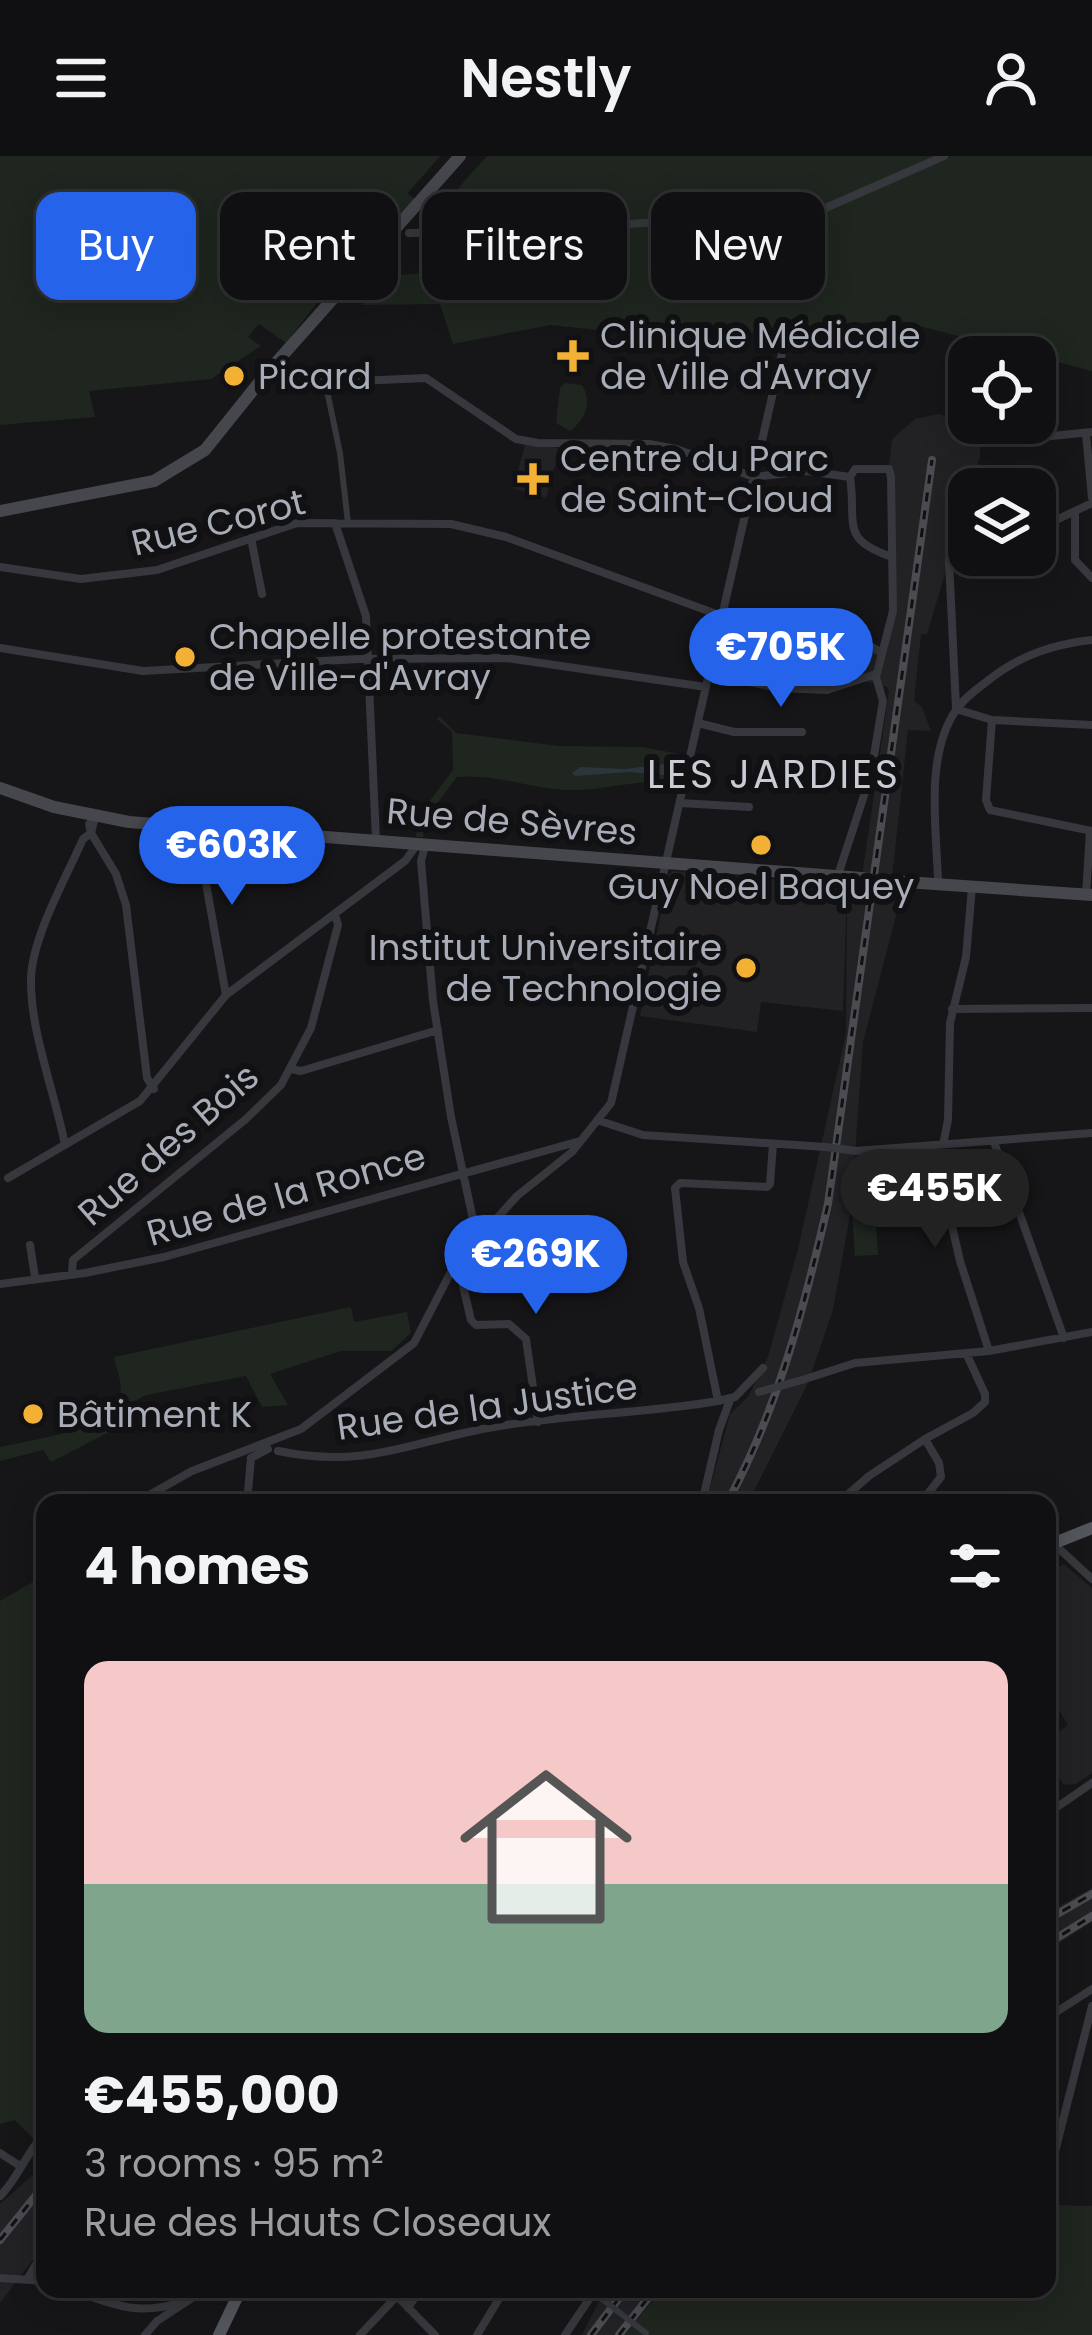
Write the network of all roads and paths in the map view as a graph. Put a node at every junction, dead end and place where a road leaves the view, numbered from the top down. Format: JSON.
{"nodes":[{"id":1,"x":460,"y":156,"type":"edge"},
{"id":2,"x":944,"y":156,"type":"edge"},
{"id":3,"x":409,"y":233,"type":"dead end"},
{"id":4,"x":787,"y":331,"type":"dead end"},
{"id":5,"x":268,"y":372,"type":"junction"},
{"id":6,"x":325,"y":381,"type":"junction"},
{"id":7,"x":1089,"y":433,"type":"edge"},
{"id":8,"x":1056,"y":436,"type":"edge"},
{"id":9,"x":754,"y":476,"type":"junction"},
{"id":10,"x":850,"y":477,"type":"junction"},
{"id":11,"x":1092,"y":500,"type":"edge"},
{"id":12,"x":0,"y":511,"type":"edge"},
{"id":13,"x":1075,"y":514,"type":"junction"},
{"id":14,"x":1056,"y":522,"type":"edge"},
{"id":15,"x":335,"y":523,"type":"junction"},
{"id":16,"x":348,"y":523,"type":"junction"},
{"id":17,"x":251,"y":538,"type":"junction"},
{"id":18,"x":892,"y":557,"type":"junction"},
{"id":19,"x":0,"y":567,"type":"edge"},
{"id":20,"x":950,"y":576,"type":"edge"},
{"id":21,"x":1092,"y":578,"type":"edge"},
{"id":22,"x":262,"y":594,"type":"dead end"},
{"id":23,"x":722,"y":616,"type":"junction"},
{"id":24,"x":1092,"y":640,"type":"edge"},
{"id":25,"x":0,"y":649,"type":"edge"},
{"id":26,"x":880,"y":652,"type":"junction"},
{"id":27,"x":368,"y":659,"type":"junction"},
{"id":28,"x":709,"y":674,"type":"junction"},
{"id":29,"x":876,"y":674,"type":"junction"},
{"id":30,"x":706,"y":687,"type":"junction"},
{"id":31,"x":956,"y":710,"type":"junction"},
{"id":32,"x":992,"y":720,"type":"junction"},
{"id":33,"x":698,"y":723,"type":"junction"},
{"id":34,"x":1092,"y":725,"type":"edge"},
{"id":35,"x":802,"y":732,"type":"dead end"},
{"id":36,"x":0,"y":788,"type":"edge"},
{"id":37,"x":680,"y":803,"type":"junction"},
{"id":38,"x":749,"y":807,"type":"dead end"},
{"id":39,"x":94,"y":817,"type":"junction"},
{"id":40,"x":196,"y":828,"type":"junction"},
{"id":41,"x":1091,"y":831,"type":"edge"},
{"id":42,"x":92,"y":833,"type":"junction"},
{"id":43,"x":376,"y":840,"type":"junction"},
{"id":44,"x":418,"y":845,"type":"junction"},
{"id":45,"x":665,"y":863,"type":"junction"},
{"id":46,"x":838,"y":876,"type":"junction"},
{"id":47,"x":862,"y":878,"type":"tunnel mouth"},
{"id":48,"x":891,"y":880,"type":"tunnel mouth"},
{"id":49,"x":938,"y":884,"type":"junction"},
{"id":50,"x":972,"y":887,"type":"junction"},
{"id":51,"x":1089,"y":896,"type":"edge"},
{"id":52,"x":335,"y":914,"type":"junction"},
{"id":53,"x":226,"y":995,"type":"junction"},
{"id":54,"x":1092,"y":1008,"type":"edge"},
{"id":55,"x":952,"y":1009,"type":"junction"},
{"id":56,"x":438,"y":1030,"type":"junction"},
{"id":57,"x":291,"y":1069,"type":"junction"},
{"id":58,"x":154,"y":1088,"type":"junction"},
{"id":59,"x":600,"y":1121,"type":"junction"},
{"id":60,"x":1092,"y":1132,"type":"edge"},
{"id":61,"x":583,"y":1140,"type":"junction"},
{"id":62,"x":994,"y":1142,"type":"junction"},
{"id":63,"x":65,"y":1144,"type":"junction"},
{"id":64,"x":773,"y":1144,"type":"junction"},
{"id":65,"x":944,"y":1145,"type":"junction"},
{"id":66,"x":462,"y":1172,"type":"junction"},
{"id":67,"x":8,"y":1178,"type":"dead end"},
{"id":68,"x":477,"y":1238,"type":"junction"},
{"id":69,"x":30,"y":1245,"type":"dead end"},
{"id":70,"x":454,"y":1266,"type":"junction"},
{"id":71,"x":72,"y":1274,"type":"junction"},
{"id":72,"x":35,"y":1277,"type":"junction"},
{"id":73,"x":0,"y":1283,"type":"edge"},
{"id":74,"x":1092,"y":1332,"type":"edge"},
{"id":75,"x":1064,"y":1338,"type":"junction"},
{"id":76,"x":989,"y":1352,"type":"junction"},
{"id":77,"x":966,"y":1353,"type":"junction"},
{"id":78,"x":763,"y":1368,"type":"dead end"},
{"id":79,"x":733,"y":1398,"type":"junction"},
{"id":80,"x":718,"y":1402,"type":"junction"},
{"id":81,"x":538,"y":1421,"type":"junction"},
{"id":82,"x":925,"y":1439,"type":"junction"},
{"id":83,"x":274,"y":1446,"type":"junction"},
{"id":84,"x":246,"y":1455,"type":"junction"},
{"id":85,"x":151,"y":1494,"type":"edge"},
{"id":86,"x":247,"y":1494,"type":"edge"},
{"id":87,"x":704,"y":1494,"type":"edge"},
{"id":88,"x":848,"y":1494,"type":"edge"},
{"id":89,"x":927,"y":1494,"type":"edge"},
{"id":90,"x":1092,"y":1528,"type":"edge"},
{"id":91,"x":1056,"y":1543,"type":"edge"},
{"id":92,"x":1056,"y":1550,"type":"edge"},
{"id":93,"x":1092,"y":1579,"type":"edge"},
{"id":94,"x":1092,"y":1783,"type":"edge"},
{"id":95,"x":1056,"y":1808,"type":"edge"},
{"id":96,"x":1092,"y":1990,"type":"edge"},
{"id":97,"x":1092,"y":2006,"type":"edge"},
{"id":98,"x":1056,"y":2012,"type":"edge"},
{"id":99,"x":36,"y":2146,"type":"edge"},
{"id":100,"x":1056,"y":2148,"type":"edge"},
{"id":101,"x":0,"y":2153,"type":"edge"},
{"id":102,"x":20,"y":2166,"type":"junction"},
{"id":103,"x":0,"y":2196,"type":"edge"},
{"id":104,"x":36,"y":2264,"type":"edge"},
{"id":105,"x":0,"y":2278,"type":"edge"},
{"id":106,"x":28,"y":2278,"type":"junction"},
{"id":107,"x":36,"y":2279,"type":"edge"},
{"id":108,"x":105,"y":2298,"type":"edge"},
{"id":109,"x":186,"y":2298,"type":"edge"},
{"id":110,"x":237,"y":2298,"type":"edge"},
{"id":111,"x":390,"y":2298,"type":"edge"},
{"id":112,"x":399,"y":2298,"type":"edge"},
{"id":113,"x":414,"y":2298,"type":"edge"},
{"id":114,"x":500,"y":2298,"type":"edge"},
{"id":115,"x":590,"y":2298,"type":"edge"},
{"id":116,"x":604,"y":2298,"type":"edge"},
{"id":117,"x":408,"y":2308,"type":"junction"},
{"id":118,"x":156,"y":2316,"type":"junction"},
{"id":119,"x":367,"y":2333,"type":"edge"},
{"id":120,"x":646,"y":2333,"type":"edge"},
{"id":121,"x":145,"y":2335,"type":"edge"},
{"id":122,"x":220,"y":2335,"type":"edge"},
{"id":123,"x":435,"y":2335,"type":"edge"},
{"id":124,"x":477,"y":2335,"type":"edge"},
{"id":125,"x":565,"y":2335,"type":"edge"}],
"edges":[{"from":1,"to":5,"type":"main road"},
{"from":2,"to":3,"type":"street"},
{"from":4,"to":9,"type":"street"},
{"from":5,"to":6,"type":"street"},
{"from":5,"to":12,"type":"main road"},
{"from":6,"to":9,"type":"street"},
{"from":6,"to":16,"type":"street"},
{"from":7,"to":8,"type":"street"},
{"from":7,"to":11,"type":"street"},
{"from":9,"to":10,"type":"street"},
{"from":9,"to":23,"type":"street"},
{"from":10,"to":18,"type":"street"},
{"from":10,"to":18,"type":"street"},
{"from":11,"to":13,"type":"street"},
{"from":13,"to":14,"type":"street"},
{"from":13,"to":21,"type":"street"},
{"from":15,"to":16,"type":"street","name":"Rue Corot"},
{"from":15,"to":17,"type":"street","name":"Rue Corot"},
{"from":15,"to":27,"type":"street"},
{"from":16,"to":23,"type":"street","name":"Rue Corot"},
{"from":17,"to":19,"type":"street","name":"Rue Corot"},
{"from":17,"to":22,"type":"street"},
{"from":18,"to":26,"type":"street"},
{"from":20,"to":31,"type":"street"},
{"from":23,"to":26,"type":"street","name":"Rue Corot"},
{"from":23,"to":28,"type":"street"},
{"from":24,"to":31,"type":"street"},
{"from":25,"to":27,"type":"street"},
{"from":26,"to":29,"type":"street"},
{"from":27,"to":30,"type":"street"},
{"from":27,"to":43,"type":"street"},
{"from":28,"to":29,"type":"street"},
{"from":28,"to":30,"type":"street"},
{"from":29,"to":46,"type":"street"},
{"from":30,"to":33,"type":"street"},
{"from":31,"to":32,"type":"street"},
{"from":31,"to":49,"type":"street"},
{"from":32,"to":34,"type":"street"},
{"from":32,"to":41,"type":"street"},
{"from":33,"to":35,"type":"street"},
{"from":33,"to":37,"type":"street"},
{"from":36,"to":39,"type":"main road","name":"Rue de Sèvres"},
{"from":37,"to":38,"type":"street"},
{"from":37,"to":45,"type":"street"},
{"from":39,"to":40,"type":"main road","name":"Rue de Sèvres"},
{"from":39,"to":42,"type":"street"},
{"from":40,"to":43,"type":"main road","name":"Rue de Sèvres"},
{"from":40,"to":53,"type":"street"},
{"from":41,"to":51,"type":"street"},
{"from":42,"to":58,"type":"street"},
{"from":42,"to":63,"type":"street"},
{"from":43,"to":44,"type":"main road","name":"Rue de Sèvres"},
{"from":44,"to":45,"type":"main road","name":"Rue de Sèvres"},
{"from":44,"to":52,"type":"street"},
{"from":44,"to":56,"type":"street"},
{"from":45,"to":46,"type":"main road","name":"Rue de Sèvres"},
{"from":45,"to":59,"type":"street"},
{"from":46,"to":47,"type":"main road","name":"Rue de Sèvres"},
{"from":48,"to":49,"type":"main road"},
{"from":49,"to":50,"type":"main road"},
{"from":50,"to":51,"type":"main road"},
{"from":50,"to":55,"type":"street"},
{"from":52,"to":53,"type":"street"},
{"from":52,"to":57,"type":"street","name":"Rue des Bois"},
{"from":53,"to":58,"type":"street"},
{"from":54,"to":55,"type":"street"},
{"from":55,"to":65,"type":"street"},
{"from":56,"to":57,"type":"street"},
{"from":56,"to":66,"type":"street"},
{"from":57,"to":71,"type":"street","name":"Rue des Bois"},
{"from":58,"to":63,"type":"street"},
{"from":59,"to":61,"type":"street"},
{"from":59,"to":64,"type":"street"},
{"from":60,"to":62,"type":"street"},
{"from":61,"to":66,"type":"street","name":"Rue de la Ronce"},
{"from":61,"to":68,"type":"street"},
{"from":62,"to":65,"type":"street"},
{"from":62,"to":75,"type":"street"},
{"from":63,"to":67,"type":"street"},
{"from":64,"to":65,"type":"street","bridge":true},
{"from":64,"to":80,"type":"street"},
{"from":65,"to":76,"type":"street"},
{"from":66,"to":68,"type":"street"},
{"from":66,"to":71,"type":"street","name":"Rue de la Ronce"},
{"from":68,"to":70,"type":"street"},
{"from":69,"to":72,"type":"street"},
{"from":70,"to":81,"type":"street"},
{"from":70,"to":83,"type":"street"},
{"from":71,"to":72,"type":"street","name":"Rue de la Ronce"},
{"from":72,"to":73,"type":"street","name":"Rue de la Ronce"},
{"from":74,"to":75,"type":"street","name":"Rue de la Justice"},
{"from":75,"to":76,"type":"street","name":"Rue de la Justice"},
{"from":76,"to":77,"type":"street","name":"Rue de la Justice"},
{"from":77,"to":79,"type":"street","name":"Rue de la Justice","bridge":true},
{"from":77,"to":82,"type":"street"},
{"from":78,"to":79,"type":"street"},
{"from":79,"to":80,"type":"street","name":"Rue de la Justice"},
{"from":79,"to":87,"type":"street"},
{"from":80,"to":81,"type":"street","name":"Rue de la Justice"},
{"from":81,"to":83,"type":"street","name":"Rue de la Justice"},
{"from":82,"to":88,"type":"street"},
{"from":82,"to":89,"type":"street"},
{"from":83,"to":84,"type":"street"},
{"from":84,"to":85,"type":"street"},
{"from":84,"to":86,"type":"street"},
{"from":90,"to":91,"type":"main road"},
{"from":92,"to":93,"type":"street"},
{"from":94,"to":95,"type":"street"},
{"from":96,"to":98,"type":"street"},
{"from":97,"to":100,"type":"street"},
{"from":99,"to":102,"type":"street"},
{"from":101,"to":102,"type":"street"},
{"from":102,"to":103,"type":"street"},
{"from":104,"to":106,"type":"street"},
{"from":105,"to":106,"type":"street"},
{"from":106,"to":107,"type":"street"},
{"from":108,"to":118,"type":"street"},
{"from":109,"to":118,"type":"street"},
{"from":110,"to":122,"type":"main road"},
{"from":111,"to":119,"type":"street"},
{"from":112,"to":117,"type":"street"},
{"from":113,"to":117,"type":"street"},
{"from":114,"to":124,"type":"street"},
{"from":115,"to":125,"type":"street"},
{"from":116,"to":120,"type":"street","bridge":true},
{"from":117,"to":123,"type":"street"},
{"from":118,"to":121,"type":"street"}]}
